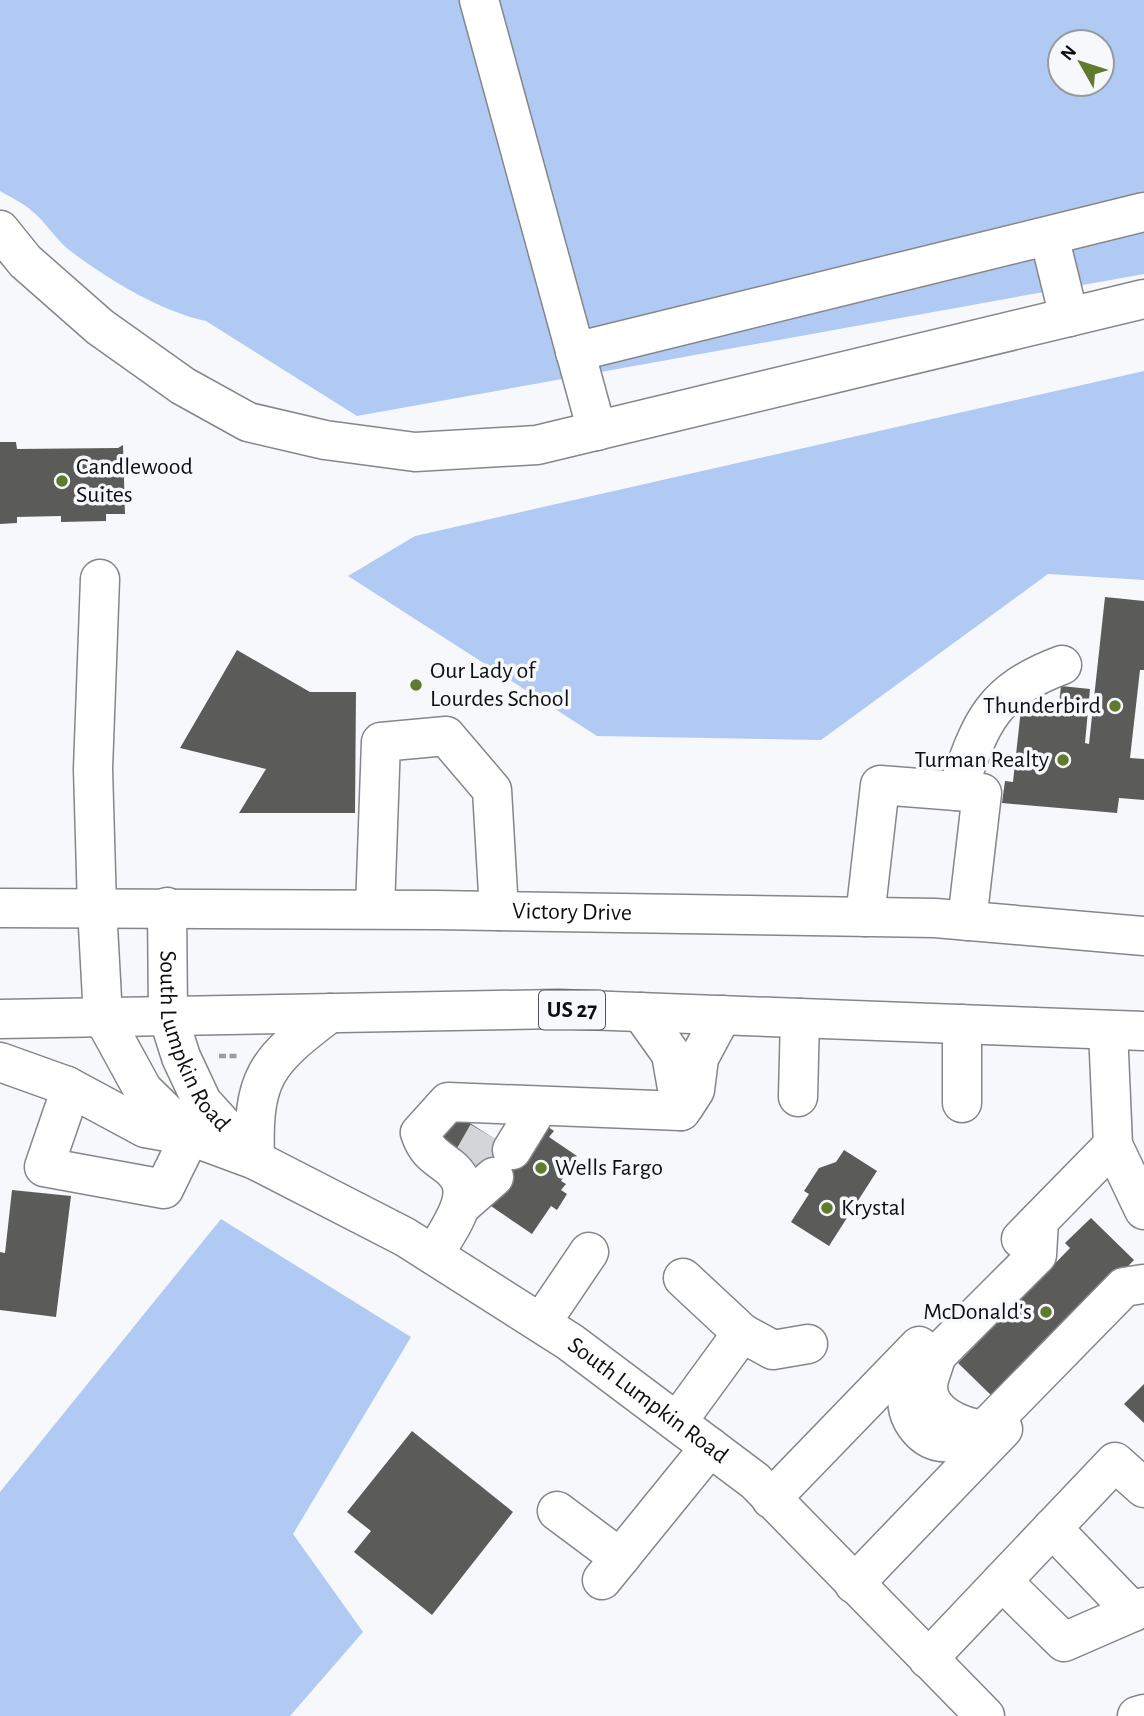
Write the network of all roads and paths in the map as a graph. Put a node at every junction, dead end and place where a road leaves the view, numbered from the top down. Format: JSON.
{"nodes":[{"id":1,"x":479,"y":0,"type":"edge"},
{"id":2,"x":1144,"y":212,"type":"edge"},
{"id":3,"x":0,"y":230,"type":"edge"},
{"id":4,"x":1049,"y":236,"type":"junction"},
{"id":5,"x":1144,"y":299,"type":"edge"},
{"id":6,"x":1069,"y":317,"type":"junction"},
{"id":7,"x":575,"y":352,"type":"junction"},
{"id":8,"x":597,"y":431,"type":"junction"},
{"id":9,"x":100,"y":579,"type":"dead end"},
{"id":10,"x":1062,"y":665,"type":"dead end"},
{"id":11,"x":957,"y":791,"type":"junction"},
{"id":12,"x":167,"y":907,"type":"junction"},
{"id":13,"x":0,"y":908,"type":"edge"},
{"id":14,"x":97,"y":908,"type":"junction"},
{"id":15,"x":375,"y":909,"type":"junction"},
{"id":16,"x":499,"y":911,"type":"junction"},
{"id":17,"x":865,"y":917,"type":"junction"},
{"id":18,"x":967,"y":921,"type":"junction"},
{"id":19,"x":1144,"y":936,"type":"edge"},
{"id":20,"x":641,"y":1012,"type":"junction"},
{"id":21,"x":330,"y":1013,"type":"junction"},
{"id":22,"x":722,"y":1015,"type":"junction"},
{"id":23,"x":168,"y":1016,"type":"junction"},
{"id":24,"x":103,"y":1017,"type":"junction"},
{"id":25,"x":800,"y":1018,"type":"junction"},
{"id":26,"x":0,"y":1019,"type":"edge"},
{"id":27,"x":961,"y":1024,"type":"junction"},
{"id":28,"x":1126,"y":1030,"type":"edge"},
{"id":29,"x":0,"y":1062,"type":"edge"},
{"id":30,"x":67,"y":1086,"type":"junction"},
{"id":31,"x":798,"y":1097,"type":"dead end"},
{"id":32,"x":962,"y":1103,"type":"dead end"},
{"id":33,"x":681,"y":1111,"type":"junction"},
{"id":34,"x":190,"y":1136,"type":"junction"},
{"id":35,"x":1112,"y":1146,"type":"junction"},
{"id":36,"x":255,"y":1160,"type":"junction"},
{"id":37,"x":1144,"y":1210,"type":"edge"},
{"id":38,"x":1039,"y":1221,"type":"junction"},
{"id":39,"x":589,"y":1252,"type":"dead end"},
{"id":40,"x":434,"y":1255,"type":"junction"},
{"id":41,"x":683,"y":1278,"type":"dead end"},
{"id":42,"x":1144,"y":1284,"type":"edge"},
{"id":43,"x":541,"y":1323,"type":"junction"},
{"id":44,"x":742,"y":1333,"type":"junction"},
{"id":45,"x":808,"y":1344,"type":"dead end"},
{"id":46,"x":864,"y":1405,"type":"junction"},
{"id":47,"x":677,"y":1422,"type":"junction"},
{"id":48,"x":710,"y":1447,"type":"junction"},
{"id":49,"x":948,"y":1485,"type":"junction"},
{"id":50,"x":1144,"y":1488,"type":"edge"},
{"id":51,"x":771,"y":1499,"type":"junction"},
{"id":52,"x":557,"y":1511,"type":"dead end"},
{"id":53,"x":1052,"y":1528,"type":"junction"},
{"id":54,"x":1002,"y":1581,"type":"junction"},
{"id":55,"x":854,"y":1584,"type":"junction"},
{"id":56,"x":1139,"y":1610,"type":"edge"},
{"id":57,"x":928,"y":1659,"type":"junction"},
{"id":58,"x":1144,"y":1714,"type":"edge"},
{"id":59,"x":985,"y":1716,"type":"edge"},
{"id":60,"x":1137,"y":1716,"type":"edge"}],
"edges":[{"from":1,"to":7,"type":"main road"},
{"from":2,"to":4,"type":"main road"},
{"from":3,"to":8,"type":"main road"},
{"from":4,"to":6,"type":"main road"},
{"from":4,"to":7,"type":"main road"},
{"from":5,"to":6,"type":"main road"},
{"from":6,"to":8,"type":"main road"},
{"from":7,"to":8,"type":"main road"},
{"from":9,"to":14,"type":"main road","name":"South Lumpkin Road"},
{"from":10,"to":11,"type":"main road"},
{"from":11,"to":17,"type":"main road"},
{"from":11,"to":18,"type":"main road"},
{"from":12,"to":14,"type":"main road","name":"Victory Drive"},
{"from":12,"to":15,"type":"main road","name":"Victory Drive"},
{"from":12,"to":23,"type":"main road","name":"South Lumpkin Road"},
{"from":13,"to":14,"type":"main road","name":"Victory Drive"},
{"from":14,"to":24,"type":"main road","name":"South Lumpkin Road"},
{"from":15,"to":16,"type":"main road","name":"Victory Drive"},
{"from":15,"to":16,"type":"main road"},
{"from":16,"to":17,"type":"main road","name":"Victory Drive"},
{"from":17,"to":18,"type":"main road","name":"Victory Drive"},
{"from":18,"to":19,"type":"main road","name":"Victory Drive"},
{"from":20,"to":21,"type":"main road","number":"US 27"},
{"from":20,"to":22,"type":"main road","number":"US 27"},
{"from":20,"to":33,"type":"main road"},
{"from":21,"to":23,"type":"main road","number":"US 27"},
{"from":21,"to":36,"type":"main road"},
{"from":22,"to":25,"type":"main road","number":"US 27"},
{"from":22,"to":33,"type":"main road"},
{"from":23,"to":24,"type":"main road","number":"US 27"},
{"from":23,"to":36,"type":"main road","name":"South Lumpkin Road"},
{"from":24,"to":26,"type":"main road","number":"US 27"},
{"from":24,"to":34,"type":"main road","name":"South Lumpkin Road"},
{"from":25,"to":27,"type":"main road","number":"US 27"},
{"from":25,"to":31,"type":"main road"},
{"from":27,"to":28,"type":"main road","number":"US 27"},
{"from":27,"to":32,"type":"main road"},
{"from":28,"to":35,"type":"main road"},
{"from":29,"to":30,"type":"main road"},
{"from":30,"to":34,"type":"main road"},
{"from":30,"to":34,"type":"main road"},
{"from":33,"to":40,"type":"main road"},
{"from":34,"to":36,"type":"main road","name":"South Lumpkin Road"},
{"from":35,"to":37,"type":"main road"},
{"from":35,"to":38,"type":"main road"},
{"from":36,"to":40,"type":"main road","name":"South Lumpkin Road"},
{"from":38,"to":42,"type":"main road"},
{"from":38,"to":46,"type":"main road"},
{"from":39,"to":43,"type":"main road"},
{"from":40,"to":43,"type":"main road","name":"South Lumpkin Road"},
{"from":41,"to":44,"type":"main road"},
{"from":42,"to":49,"type":"main road"},
{"from":43,"to":47,"type":"main road","name":"South Lumpkin Road"},
{"from":44,"to":45,"type":"main road"},
{"from":44,"to":47,"type":"main road"},
{"from":46,"to":49,"type":"main road"},
{"from":46,"to":51,"type":"main road"},
{"from":47,"to":48,"type":"main road","name":"South Lumpkin Road"},
{"from":48,"to":51,"type":"main road","name":"South Lumpkin Road"},
{"from":48,"to":52,"type":"main road"},
{"from":49,"to":55,"type":"main road"},
{"from":50,"to":53,"type":"main road"},
{"from":51,"to":55,"type":"main road","name":"South Lumpkin Road"},
{"from":53,"to":54,"type":"main road"},
{"from":53,"to":56,"type":"main road"},
{"from":54,"to":56,"type":"main road"},
{"from":54,"to":57,"type":"main road"},
{"from":55,"to":57,"type":"main road","name":"South Lumpkin Road"},
{"from":57,"to":59,"type":"main road","name":"South Lumpkin Road"},
{"from":58,"to":60,"type":"main road"}]}
